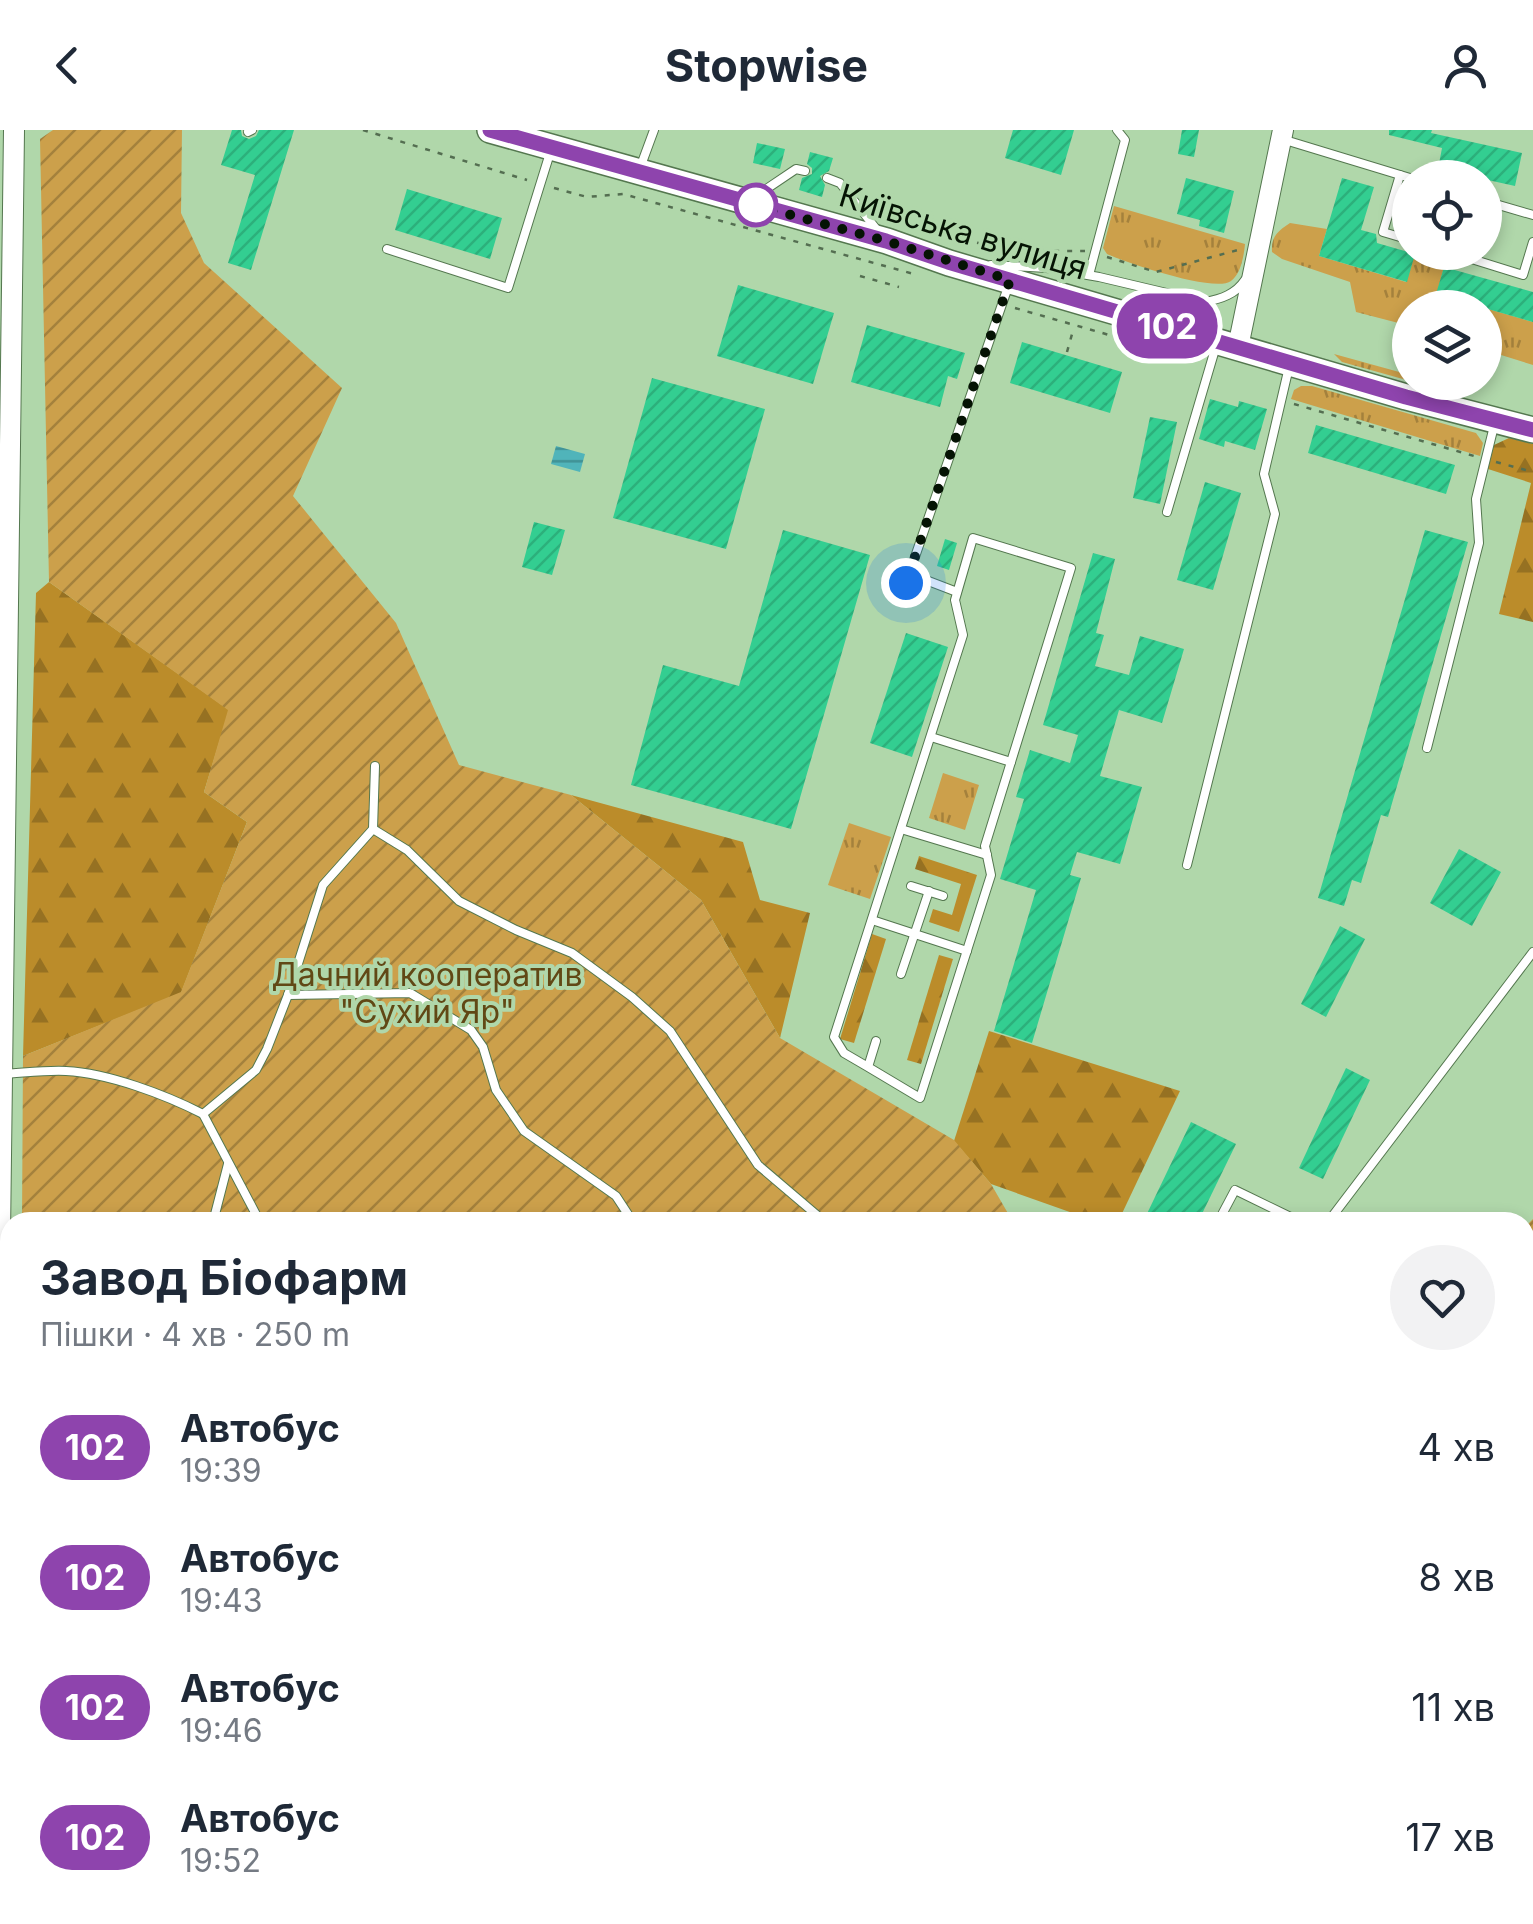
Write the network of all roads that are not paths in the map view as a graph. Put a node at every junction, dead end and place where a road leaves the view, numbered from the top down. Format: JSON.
{"nodes":[{"id":1,"x":14,"y":130,"type":"edge"},
{"id":2,"x":490,"y":130,"type":"edge"},
{"id":3,"x":654,"y":130,"type":"edge"},
{"id":4,"x":1117,"y":130,"type":"edge"},
{"id":5,"x":1282,"y":134,"type":"edge"},
{"id":6,"x":552,"y":149,"type":"junction"},
{"id":7,"x":804,"y":171,"type":"dead end"},
{"id":8,"x":638,"y":172,"type":"junction"},
{"id":9,"x":1392,"y":172,"type":"edge"},
{"id":10,"x":827,"y":178,"type":"dead end"},
{"id":11,"x":747,"y":203,"type":"junction"},
{"id":12,"x":1502,"y":206,"type":"edge"},
{"id":13,"x":1392,"y":208,"type":"edge"},
{"id":14,"x":1533,"y":215,"type":"edge"},
{"id":15,"x":1392,"y":235,"type":"edge"},
{"id":16,"x":886,"y":241,"type":"junction"},
{"id":17,"x":1533,"y":242,"type":"edge"},
{"id":18,"x":386,"y":249,"type":"dead end"},
{"id":19,"x":1257,"y":253,"type":"junction"},
{"id":20,"x":948,"y":262,"type":"junction"},
{"id":21,"x":1502,"y":268,"type":"edge"},
{"id":22,"x":1089,"y":275,"type":"junction"},
{"id":23,"x":1006,"y":292,"type":"junction"},
{"id":24,"x":1222,"y":351,"type":"junction"},
{"id":25,"x":1290,"y":363,"type":"junction"},
{"id":26,"x":1495,"y":420,"type":"junction"},
{"id":27,"x":1533,"y":430,"type":"edge"},
{"id":28,"x":1167,"y":512,"type":"dead end"},
{"id":29,"x":957,"y":592,"type":"junction"},
{"id":30,"x":931,"y":737,"type":"junction"},
{"id":31,"x":1426,"y":748,"type":"dead end"},
{"id":32,"x":1011,"y":762,"type":"junction"},
{"id":33,"x":375,"y":766,"type":"dead end"},
{"id":34,"x":901,"y":828,"type":"junction"},
{"id":35,"x":373,"y":829,"type":"junction"},
{"id":36,"x":986,"y":854,"type":"junction"},
{"id":37,"x":1187,"y":866,"type":"dead end"},
{"id":38,"x":911,"y":886,"type":"dead end"},
{"id":39,"x":928,"y":891,"type":"junction"},
{"id":40,"x":943,"y":896,"type":"dead end"},
{"id":41,"x":872,"y":920,"type":"junction"},
{"id":42,"x":914,"y":934,"type":"junction"},
{"id":43,"x":967,"y":951,"type":"junction"},
{"id":44,"x":1533,"y":952,"type":"edge"},
{"id":45,"x":901,"y":974,"type":"dead end"},
{"id":46,"x":288,"y":996,"type":"junction"},
{"id":47,"x":876,"y":1041,"type":"dead end"},
{"id":48,"x":868,"y":1068,"type":"junction"},
{"id":49,"x":2,"y":1074,"type":"edge"},
{"id":50,"x":203,"y":1114,"type":"junction"},
{"id":51,"x":229,"y":1162,"type":"junction"},
{"id":52,"x":0,"y":1212,"type":"edge"},
{"id":53,"x":216,"y":1212,"type":"edge"},
{"id":54,"x":255,"y":1212,"type":"edge"},
{"id":55,"x":626,"y":1212,"type":"edge"},
{"id":56,"x":814,"y":1212,"type":"edge"},
{"id":57,"x":1223,"y":1212,"type":"edge"},
{"id":58,"x":1280,"y":1212,"type":"edge"},
{"id":59,"x":1336,"y":1212,"type":"edge"}],
"edges":[{"from":1,"to":49,"type":"street"},
{"from":2,"to":6,"type":"main road","name":"Київська вулиця"},
{"from":3,"to":8,"type":"lane"},
{"from":4,"to":22,"type":"lane"},
{"from":5,"to":9,"type":"lane"},
{"from":5,"to":19,"type":"street"},
{"from":6,"to":8,"type":"main road","name":"Київська вулиця"},
{"from":6,"to":18,"type":"lane"},
{"from":7,"to":11,"type":"lane"},
{"from":8,"to":11,"type":"main road","name":"Київська вулиця"},
{"from":10,"to":16,"type":"lane"},
{"from":11,"to":16,"type":"main road","name":"Київська вулиця"},
{"from":12,"to":14,"type":"lane"},
{"from":13,"to":15,"type":"lane"},
{"from":16,"to":20,"type":"main road","name":"Київська вулиця"},
{"from":17,"to":21,"type":"lane"},
{"from":19,"to":22,"type":"lane"},
{"from":19,"to":24,"type":"street"},
{"from":20,"to":22,"type":"lane"},
{"from":20,"to":23,"type":"main road","name":"Київська вулиця"},
{"from":23,"to":24,"type":"main road","name":"Київська вулиця"},
{"from":23,"to":29,"type":"lane"},
{"from":24,"to":25,"type":"main road","name":"Київська вулиця"},
{"from":24,"to":28,"type":"lane"},
{"from":25,"to":26,"type":"main road","name":"Київська вулиця"},
{"from":25,"to":37,"type":"lane"},
{"from":26,"to":27,"type":"main road","name":"Київська вулиця"},
{"from":26,"to":31,"type":"lane"},
{"from":29,"to":30,"type":"lane"},
{"from":29,"to":32,"type":"lane"},
{"from":30,"to":32,"type":"lane"},
{"from":30,"to":34,"type":"lane"},
{"from":32,"to":36,"type":"lane"},
{"from":33,"to":35,"type":"lane"},
{"from":34,"to":36,"type":"lane"},
{"from":34,"to":41,"type":"lane"},
{"from":35,"to":46,"type":"lane"},
{"from":35,"to":56,"type":"lane"},
{"from":36,"to":43,"type":"lane"},
{"from":38,"to":39,"type":"lane"},
{"from":39,"to":40,"type":"lane"},
{"from":39,"to":42,"type":"lane"},
{"from":41,"to":42,"type":"lane"},
{"from":41,"to":48,"type":"lane"},
{"from":42,"to":43,"type":"lane"},
{"from":42,"to":45,"type":"lane"},
{"from":43,"to":48,"type":"lane"},
{"from":44,"to":59,"type":"lane"},
{"from":46,"to":50,"type":"lane"},
{"from":46,"to":55,"type":"lane"},
{"from":47,"to":48,"type":"lane"},
{"from":49,"to":50,"type":"lane"},
{"from":49,"to":52,"type":"street"},
{"from":50,"to":51,"type":"lane"},
{"from":51,"to":53,"type":"lane"},
{"from":51,"to":54,"type":"lane"},
{"from":57,"to":58,"type":"lane"}]}
